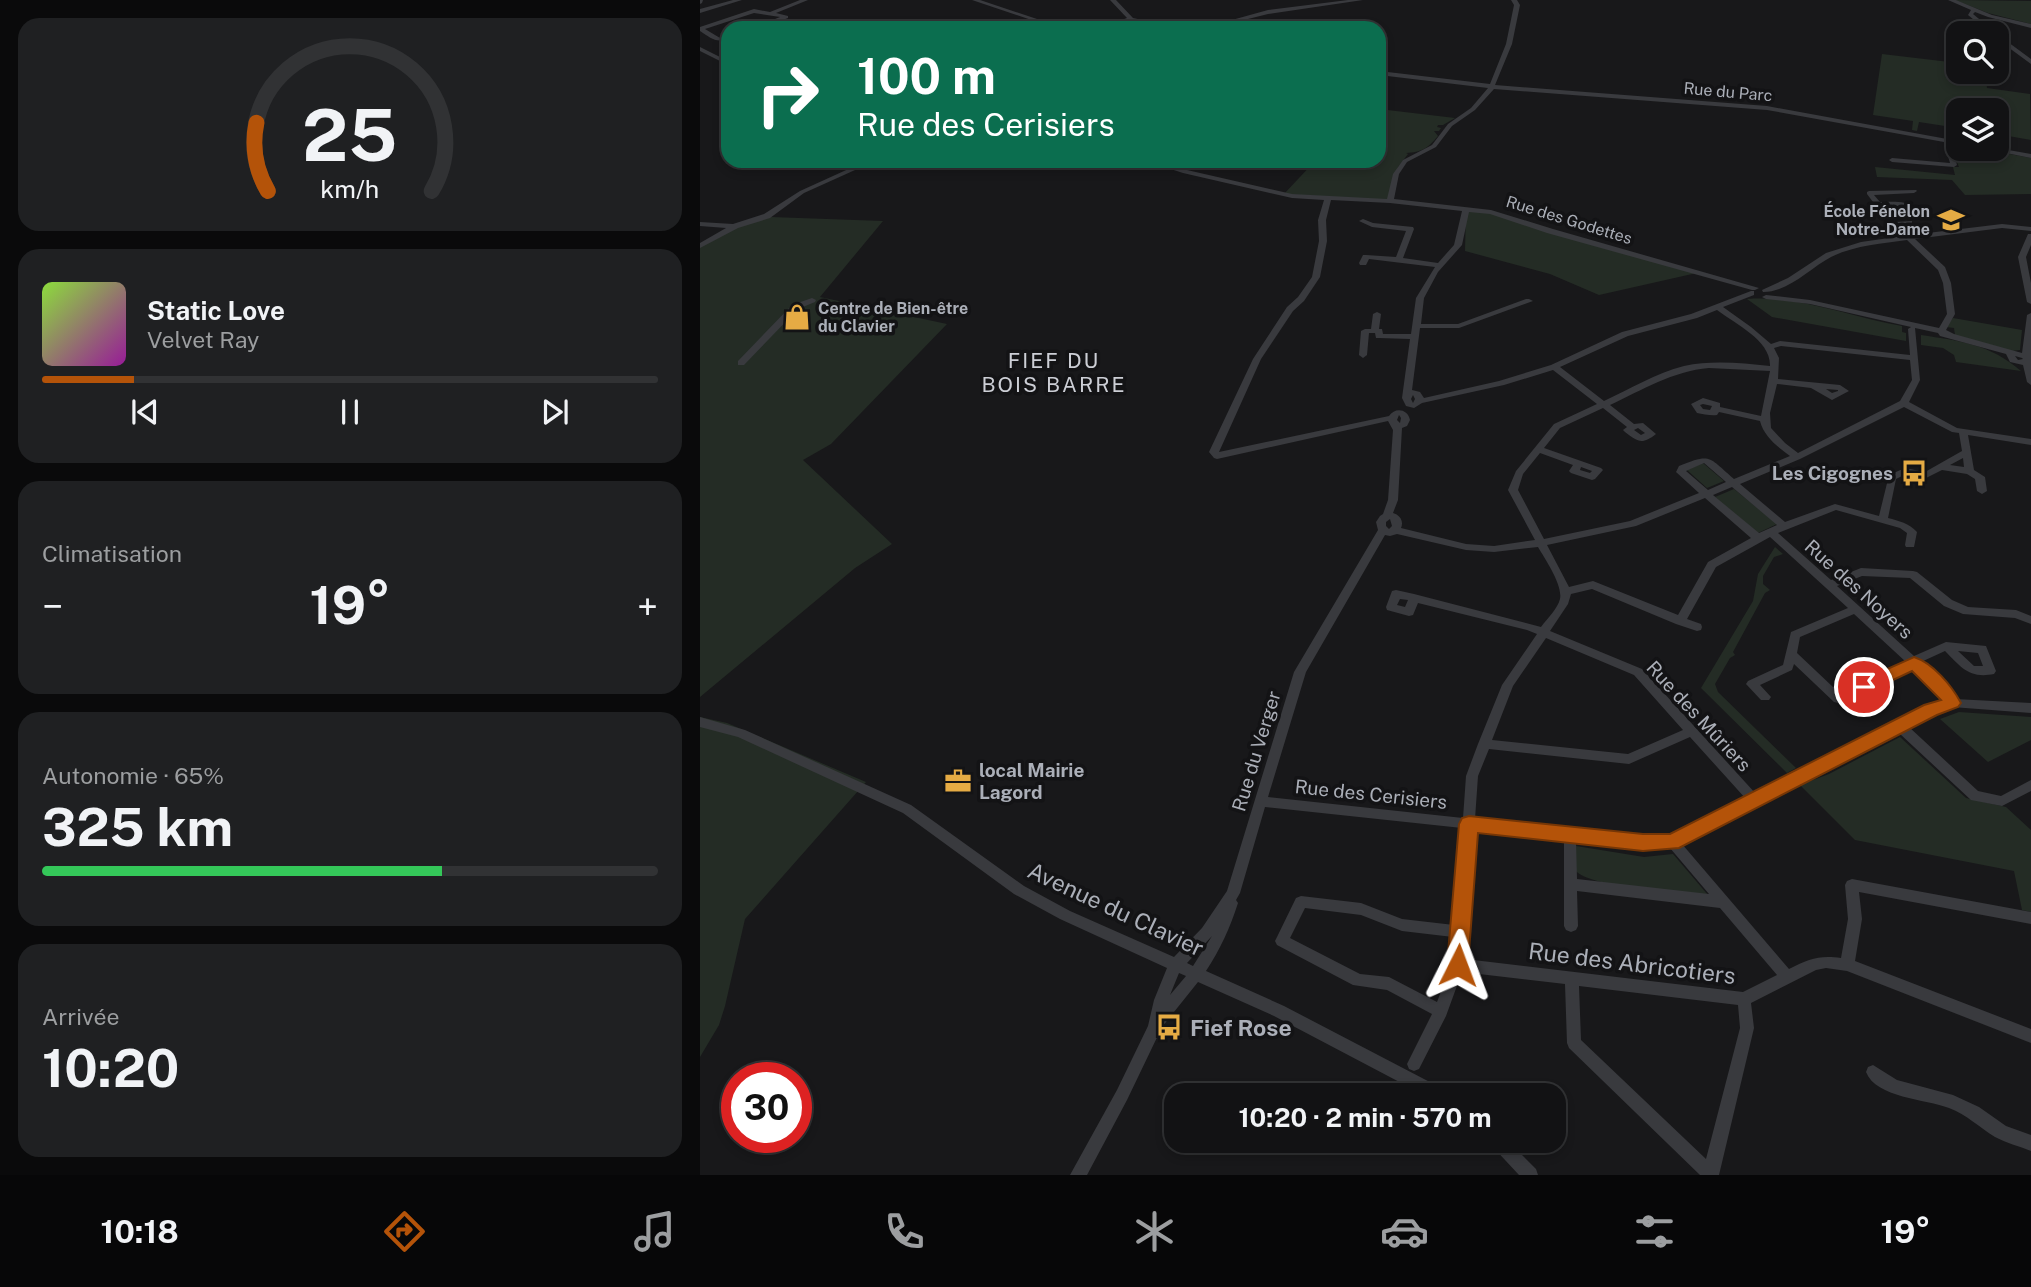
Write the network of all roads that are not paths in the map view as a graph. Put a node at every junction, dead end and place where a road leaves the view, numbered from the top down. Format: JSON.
{"nodes":[{"id":1,"x":739,"y":0,"type":"edge"},
{"id":2,"x":805,"y":0,"type":"edge"},
{"id":3,"x":810,"y":0,"type":"edge"},
{"id":4,"x":975,"y":0,"type":"edge"},
{"id":5,"x":1113,"y":0,"type":"edge"},
{"id":6,"x":1360,"y":0,"type":"edge"},
{"id":7,"x":1514,"y":0,"type":"edge"},
{"id":8,"x":1951,"y":0,"type":"edge"},
{"id":9,"x":796,"y":4,"type":"junction"},
{"id":10,"x":1974,"y":10,"type":"junction"},
{"id":11,"x":700,"y":11,"type":"edge"},
{"id":12,"x":772,"y":13,"type":"junction"},
{"id":13,"x":1129,"y":19,"type":"junction"},
{"id":14,"x":724,"y":21,"type":"edge"},
{"id":15,"x":775,"y":21,"type":"edge"},
{"id":16,"x":1040,"y":21,"type":"edge"},
{"id":17,"x":1123,"y":21,"type":"edge"},
{"id":18,"x":1139,"y":21,"type":"edge"},
{"id":19,"x":1233,"y":21,"type":"edge"},
{"id":20,"x":1978,"y":21,"type":"edge"},
{"id":21,"x":721,"y":22,"type":"edge"},
{"id":22,"x":2031,"y":26,"type":"edge"},
{"id":23,"x":700,"y":29,"type":"edge"},
{"id":24,"x":721,"y":39,"type":"edge"},
{"id":25,"x":2009,"y":46,"type":"edge"},
{"id":26,"x":700,"y":50,"type":"edge"},
{"id":27,"x":721,"y":60,"type":"edge"},
{"id":28,"x":2031,"y":62,"type":"edge"},
{"id":29,"x":1386,"y":74,"type":"edge"},
{"id":30,"x":1491,"y":89,"type":"junction"},
{"id":31,"x":1946,"y":141,"type":"edge"},
{"id":32,"x":2009,"y":152,"type":"edge"},
{"id":33,"x":2031,"y":156,"type":"edge"},
{"id":34,"x":1892,"y":160,"type":"dead end"},
{"id":35,"x":1953,"y":161,"type":"edge"},
{"id":36,"x":856,"y":168,"type":"edge"},
{"id":37,"x":1176,"y":168,"type":"edge"},
{"id":38,"x":1914,"y":191,"type":"dead end"},
{"id":39,"x":1328,"y":199,"type":"junction"},
{"id":40,"x":1390,"y":201,"type":"junction"},
{"id":41,"x":1878,"y":204,"type":"junction"},
{"id":42,"x":1909,"y":207,"type":"dead end"},
{"id":43,"x":1466,"y":210,"type":"junction"},
{"id":44,"x":1363,"y":221,"type":"dead end"},
{"id":45,"x":1909,"y":223,"type":"dead end"},
{"id":46,"x":1894,"y":224,"type":"junction"},
{"id":47,"x":700,"y":225,"type":"edge"},
{"id":48,"x":735,"y":226,"type":"junction"},
{"id":49,"x":1410,"y":229,"type":"junction"},
{"id":50,"x":2031,"y":229,"type":"edge"},
{"id":51,"x":1423,"y":230,"type":"dead end"},
{"id":52,"x":2031,"y":236,"type":"edge"},
{"id":53,"x":1910,"y":238,"type":"junction"},
{"id":54,"x":700,"y":246,"type":"edge"},
{"id":55,"x":2028,"y":247,"type":"edge"},
{"id":56,"x":1399,"y":260,"type":"junction"},
{"id":57,"x":1363,"y":263,"type":"dead end"},
{"id":58,"x":1440,"y":265,"type":"junction"},
{"id":59,"x":1753,"y":292,"type":"junction"},
{"id":60,"x":1767,"y":294,"type":"junction"},
{"id":61,"x":812,"y":300,"type":"dead end"},
{"id":62,"x":1529,"y":301,"type":"dead end"},
{"id":63,"x":2031,"y":302,"type":"edge"},
{"id":64,"x":1718,"y":307,"type":"junction"},
{"id":65,"x":1377,"y":314,"type":"dead end"},
{"id":66,"x":2031,"y":315,"type":"edge"},
{"id":67,"x":1416,"y":326,"type":"junction"},
{"id":68,"x":1910,"y":327,"type":"junction"},
{"id":69,"x":1941,"y":331,"type":"junction"},
{"id":70,"x":1377,"y":333,"type":"junction"},
{"id":71,"x":1755,"y":335,"type":"junction"},
{"id":72,"x":1950,"y":335,"type":"junction"},
{"id":73,"x":1415,"y":337,"type":"junction"},
{"id":74,"x":1780,"y":344,"type":"junction"},
{"id":75,"x":1769,"y":347,"type":"junction"},
{"id":76,"x":1363,"y":355,"type":"dead end"},
{"id":77,"x":1914,"y":358,"type":"junction"},
{"id":78,"x":2022,"y":358,"type":"edge"},
{"id":79,"x":741,"y":363,"type":"dead end"},
{"id":80,"x":1554,"y":367,"type":"junction"},
{"id":81,"x":1774,"y":369,"type":"junction"},
{"id":82,"x":2030,"y":380,"type":"edge"},
{"id":83,"x":1773,"y":381,"type":"junction"},
{"id":84,"x":1813,"y":385,"type":"dead end"},
{"id":85,"x":1413,"y":397,"type":"junction"},
{"id":86,"x":1904,"y":403,"type":"junction"},
{"id":87,"x":1603,"y":405,"type":"junction"},
{"id":88,"x":1716,"y":408,"type":"dead end"},
{"id":89,"x":1762,"y":419,"type":"junction"},
{"id":90,"x":1399,"y":421,"type":"junction"},
{"id":91,"x":1633,"y":428,"type":"dead end"},
{"id":92,"x":1964,"y":433,"type":"junction"},
{"id":93,"x":2031,"y":442,"type":"edge"},
{"id":94,"x":1538,"y":449,"type":"junction"},
{"id":95,"x":1967,"y":452,"type":"junction"},
{"id":96,"x":1797,"y":457,"type":"junction"},
{"id":97,"x":1579,"y":463,"type":"dead end"},
{"id":98,"x":1941,"y":467,"type":"junction"},
{"id":99,"x":1969,"y":471,"type":"junction"},
{"id":100,"x":1734,"y":484,"type":"junction"},
{"id":101,"x":1982,"y":491,"type":"dead end"},
{"id":102,"x":1708,"y":494,"type":"junction"},
{"id":103,"x":1883,"y":520,"type":"junction"},
{"id":104,"x":1392,"y":525,"type":"junction"},
{"id":105,"x":1784,"y":526,"type":"junction"},
{"id":106,"x":1771,"y":532,"type":"junction"},
{"id":107,"x":1758,"y":538,"type":"junction"},
{"id":108,"x":1541,"y":543,"type":"junction"},
{"id":109,"x":1910,"y":545,"type":"dead end"},
{"id":110,"x":1829,"y":585,"type":"junction"},
{"id":111,"x":1392,"y":591,"type":"dead end"},
{"id":112,"x":1565,"y":591,"type":"junction"},
{"id":113,"x":1855,"y":609,"type":"junction"},
{"id":114,"x":2031,"y":620,"type":"edge"},
{"id":115,"x":1680,"y":621,"type":"junction"},
{"id":116,"x":1697,"y":628,"type":"dead end"},
{"id":117,"x":1544,"y":632,"type":"junction"},
{"id":118,"x":1946,"y":646,"type":"dead end"},
{"id":119,"x":1793,"y":661,"type":"junction"},
{"id":120,"x":1913,"y":662,"type":"junction"},
{"id":121,"x":1765,"y":697,"type":"dead end"},
{"id":122,"x":1952,"y":703,"type":"junction"},
{"id":123,"x":2031,"y":708,"type":"edge"},
{"id":124,"x":700,"y":722,"type":"edge"},
{"id":125,"x":1899,"y":726,"type":"junction"},
{"id":126,"x":1692,"y":731,"type":"junction"},
{"id":127,"x":1484,"y":744,"type":"junction"},
{"id":128,"x":2031,"y":785,"type":"edge"},
{"id":129,"x":1261,"y":801,"type":"junction"},
{"id":130,"x":1755,"y":801,"type":"junction"},
{"id":131,"x":1469,"y":824,"type":"junction"},
{"id":132,"x":1570,"y":835,"type":"junction"},
{"id":133,"x":1672,"y":842,"type":"junction"},
{"id":134,"x":1571,"y":884,"type":"junction"},
{"id":135,"x":1233,"y":893,"type":"junction"},
{"id":136,"x":1723,"y":902,"type":"junction"},
{"id":137,"x":2031,"y":918,"type":"edge"},
{"id":138,"x":1571,"y":926,"type":"dead end"},
{"id":139,"x":1460,"y":932,"type":"junction"},
{"id":140,"x":1176,"y":964,"type":"junction"},
{"id":141,"x":1458,"y":965,"type":"junction"},
{"id":142,"x":1847,"y":965,"type":"junction"},
{"id":143,"x":1196,"y":973,"type":"junction"},
{"id":144,"x":1572,"y":978,"type":"junction"},
{"id":145,"x":1788,"y":978,"type":"junction"},
{"id":146,"x":1744,"y":999,"type":"junction"},
{"id":147,"x":1441,"y":1011,"type":"junction"},
{"id":148,"x":1155,"y":1027,"type":"junction"},
{"id":149,"x":2031,"y":1036,"type":"edge"},
{"id":150,"x":1414,"y":1064,"type":"dead end"},
{"id":151,"x":1873,"y":1072,"type":"dead end"},
{"id":152,"x":1417,"y":1083,"type":"edge"},
{"id":153,"x":2031,"y":1143,"type":"edge"},
{"id":154,"x":1509,"y":1153,"type":"edge"},
{"id":155,"x":1078,"y":1175,"type":"edge"},
{"id":156,"x":1530,"y":1175,"type":"edge"},
{"id":157,"x":1710,"y":1175,"type":"edge"}],
"edges":[{"from":1,"to":11,"type":"street"},
{"from":2,"to":9,"type":"street"},
{"from":3,"to":9,"type":"street"},
{"from":4,"to":16,"type":"street"},
{"from":5,"to":13,"type":"street"},
{"from":6,"to":19,"type":"street"},
{"from":7,"to":30,"type":"street"},
{"from":8,"to":10,"type":"street"},
{"from":9,"to":12,"type":"street"},
{"from":10,"to":20,"type":"street"},
{"from":10,"to":22,"type":"street"},
{"from":12,"to":14,"type":"street"},
{"from":12,"to":15,"type":"street"},
{"from":13,"to":17,"type":"street"},
{"from":13,"to":18,"type":"street"},
{"from":21,"to":23,"type":"street"},
{"from":23,"to":24,"type":"street"},
{"from":25,"to":28,"type":"street"},
{"from":26,"to":27,"type":"street"},
{"from":29,"to":30,"type":"street","name":"Rue du Parc"},
{"from":30,"to":31,"type":"street","name":"Rue du Parc"},
{"from":30,"to":40,"type":"street"},
{"from":32,"to":33,"type":"street"},
{"from":34,"to":35,"type":"street"},
{"from":36,"to":48,"type":"street"},
{"from":37,"to":39,"type":"street","name":"Rue des Godettes"},
{"from":38,"to":41,"type":"street"},
{"from":39,"to":40,"type":"street","name":"Rue des Godettes"},
{"from":39,"to":90,"type":"street"},
{"from":40,"to":43,"type":"street","name":"Rue des Godettes"},
{"from":41,"to":42,"type":"street"},
{"from":41,"to":46,"type":"street"},
{"from":43,"to":58,"type":"street"},
{"from":43,"to":59,"type":"street","name":"Rue des Godettes"},
{"from":44,"to":49,"type":"street"},
{"from":45,"to":46,"type":"street"},
{"from":46,"to":53,"type":"street"},
{"from":47,"to":48,"type":"street"},
{"from":48,"to":54,"type":"street"},
{"from":49,"to":51,"type":"street"},
{"from":49,"to":56,"type":"street"},
{"from":50,"to":53,"type":"street"},
{"from":52,"to":55,"type":"street"},
{"from":53,"to":60,"type":"street"},
{"from":53,"to":69,"type":"street"},
{"from":55,"to":63,"type":"street"},
{"from":56,"to":57,"type":"street"},
{"from":56,"to":58,"type":"street"},
{"from":58,"to":67,"type":"street"},
{"from":59,"to":60,"type":"street","name":"Rue des Godettes"},
{"from":59,"to":64,"type":"street"},
{"from":60,"to":68,"type":"street"},
{"from":61,"to":79,"type":"street"},
{"from":62,"to":67,"type":"street"},
{"from":64,"to":71,"type":"street"},
{"from":64,"to":80,"type":"street"},
{"from":65,"to":70,"type":"street"},
{"from":66,"to":78,"type":"street"},
{"from":67,"to":73,"type":"street"},
{"from":68,"to":69,"type":"street"},
{"from":68,"to":72,"type":"street"},
{"from":68,"to":77,"type":"street"},
{"from":69,"to":72,"type":"street"},
{"from":70,"to":73,"type":"street"},
{"from":70,"to":76,"type":"street"},
{"from":71,"to":74,"type":"street"},
{"from":71,"to":75,"type":"street"},
{"from":72,"to":78,"type":"street"},
{"from":73,"to":85,"type":"street"},
{"from":74,"to":75,"type":"street"},
{"from":74,"to":77,"type":"street"},
{"from":75,"to":81,"type":"street"},
{"from":77,"to":86,"type":"street"},
{"from":78,"to":82,"type":"street"},
{"from":80,"to":85,"type":"street"},
{"from":80,"to":87,"type":"street"},
{"from":81,"to":83,"type":"street"},
{"from":81,"to":87,"type":"street"},
{"from":83,"to":84,"type":"street"},
{"from":83,"to":89,"type":"street"},
{"from":85,"to":90,"type":"street"},
{"from":86,"to":92,"type":"street"},
{"from":86,"to":96,"type":"street"},
{"from":87,"to":91,"type":"street"},
{"from":87,"to":94,"type":"street"},
{"from":88,"to":89,"type":"street"},
{"from":89,"to":96,"type":"street"},
{"from":90,"to":104,"type":"street"},
{"from":92,"to":93,"type":"street"},
{"from":92,"to":95,"type":"street"},
{"from":94,"to":97,"type":"street"},
{"from":94,"to":108,"type":"street"},
{"from":95,"to":98,"type":"street"},
{"from":95,"to":99,"type":"street"},
{"from":96,"to":100,"type":"street"},
{"from":98,"to":99,"type":"street"},
{"from":98,"to":103,"type":"street"},
{"from":99,"to":101,"type":"street"},
{"from":100,"to":102,"type":"street"},
{"from":100,"to":102,"type":"street"},
{"from":100,"to":105,"type":"street"},
{"from":102,"to":107,"type":"street"},
{"from":102,"to":108,"type":"street"},
{"from":103,"to":105,"type":"street"},
{"from":103,"to":109,"type":"street"},
{"from":104,"to":108,"type":"street"},
{"from":104,"to":129,"type":"street","name":"Rue du Verger"},
{"from":105,"to":106,"type":"street"},
{"from":106,"to":107,"type":"street"},
{"from":106,"to":110,"type":"street","name":"Rue des Noyers"},
{"from":107,"to":115,"type":"street"},
{"from":108,"to":112,"type":"street"},
{"from":110,"to":113,"type":"street","name":"Rue des Noyers"},
{"from":110,"to":114,"type":"street"},
{"from":111,"to":117,"type":"street","name":"Rue des Mûriers"},
{"from":112,"to":115,"type":"street"},
{"from":112,"to":117,"type":"street"},
{"from":113,"to":119,"type":"street"},
{"from":113,"to":120,"type":"street","name":"Rue des Noyers"},
{"from":115,"to":116,"type":"street"},
{"from":117,"to":126,"type":"street","name":"Rue des Mûriers"},
{"from":117,"to":127,"type":"street"},
{"from":118,"to":120,"type":"street"},
{"from":119,"to":120,"type":"street"},
{"from":119,"to":121,"type":"street"},
{"from":120,"to":122,"type":"street","name":"Rue des Noyers"},
{"from":122,"to":123,"type":"street","name":"Rue des Cerisiers"},
{"from":122,"to":125,"type":"street","name":"Rue des Cerisiers"},
{"from":124,"to":140,"type":"street","name":"Avenue du Clavier"},
{"from":125,"to":128,"type":"street"},
{"from":125,"to":130,"type":"street","name":"Rue des Cerisiers"},
{"from":126,"to":127,"type":"street"},
{"from":126,"to":130,"type":"street","name":"Rue des Mûriers"},
{"from":127,"to":131,"type":"street"},
{"from":129,"to":131,"type":"street","name":"Rue des Cerisiers"},
{"from":129,"to":135,"type":"street","name":"Rue du Verger"},
{"from":130,"to":133,"type":"street","name":"Rue des Cerisiers"},
{"from":131,"to":132,"type":"street","name":"Rue des Cerisiers"},
{"from":131,"to":139,"type":"street"},
{"from":132,"to":133,"type":"street","name":"Rue des Cerisiers"},
{"from":132,"to":134,"type":"street"},
{"from":133,"to":136,"type":"street"},
{"from":134,"to":136,"type":"street"},
{"from":134,"to":138,"type":"street"},
{"from":135,"to":140,"type":"street","name":"Rue du Verger"},
{"from":135,"to":143,"type":"street"},
{"from":136,"to":145,"type":"street"},
{"from":137,"to":142,"type":"street"},
{"from":139,"to":141,"type":"street"},
{"from":139,"to":147,"type":"street"},
{"from":140,"to":143,"type":"street","name":"Avenue du Clavier"},
{"from":140,"to":148,"type":"street"},
{"from":141,"to":144,"type":"street","name":"Rue des Abricotiers"},
{"from":141,"to":147,"type":"street"},
{"from":142,"to":145,"type":"street","name":"Rue des Abricotiers"},
{"from":142,"to":149,"type":"street","name":"Rue des Abricotiers"},
{"from":143,"to":148,"type":"street"},
{"from":143,"to":152,"type":"street","name":"Avenue du Clavier"},
{"from":144,"to":146,"type":"street","name":"Rue des Abricotiers"},
{"from":144,"to":157,"type":"street"},
{"from":145,"to":146,"type":"street","name":"Rue des Abricotiers"},
{"from":146,"to":157,"type":"street"},
{"from":147,"to":150,"type":"street"},
{"from":148,"to":155,"type":"street"},
{"from":151,"to":153,"type":"street"},
{"from":154,"to":156,"type":"street"}]}
